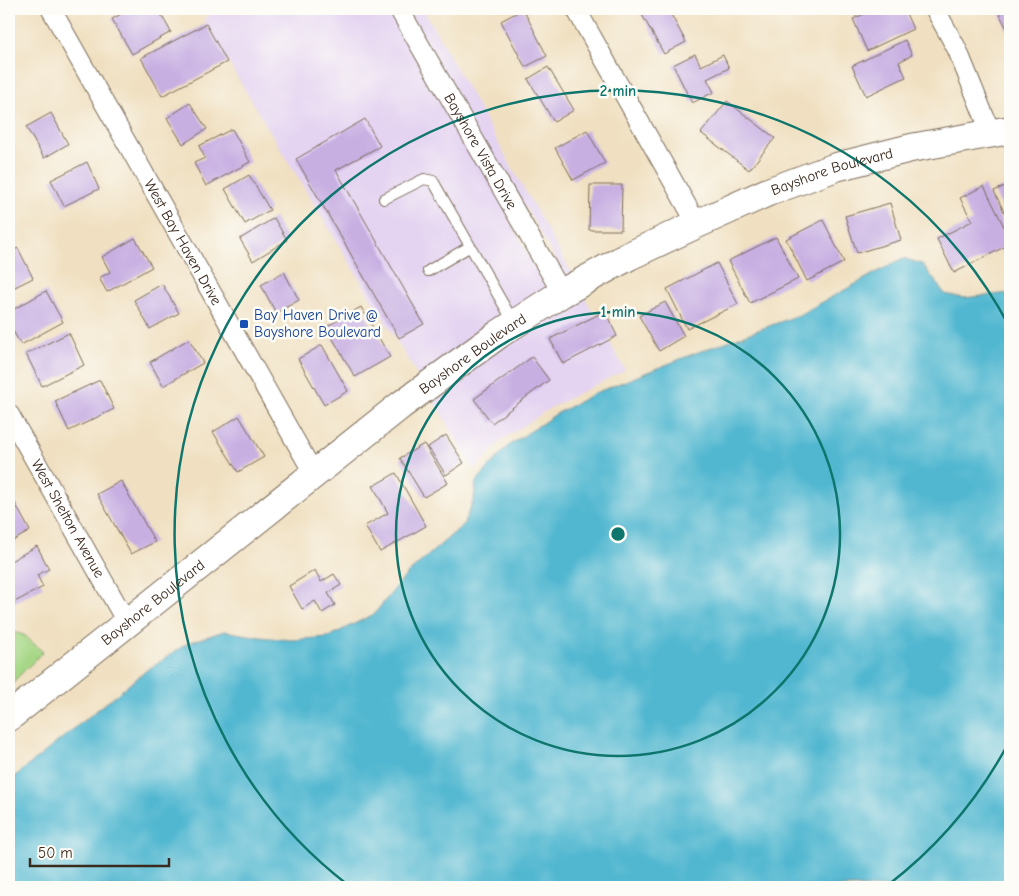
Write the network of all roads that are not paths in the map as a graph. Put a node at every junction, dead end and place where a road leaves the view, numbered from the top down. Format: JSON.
{"nodes":[{"id":1,"x":51,"y":9,"type":"edge"},
{"id":2,"x":399,"y":9,"type":"edge"},
{"id":3,"x":576,"y":9,"type":"edge"},
{"id":4,"x":935,"y":9,"type":"edge"},
{"id":5,"x":1001,"y":131,"type":"edge"},
{"id":6,"x":384,"y":199,"type":"dead end"},
{"id":7,"x":698,"y":224,"type":"junction"},
{"id":8,"x":469,"y":247,"type":"junction"},
{"id":9,"x":428,"y":271,"type":"dead end"},
{"id":10,"x":562,"y":293,"type":"junction"},
{"id":11,"x":514,"y":324,"type":"junction"},
{"id":12,"x":9,"y":414,"type":"edge"},
{"id":13,"x":314,"y":474,"type":"junction"},
{"id":14,"x":127,"y":623,"type":"junction"},
{"id":15,"x":9,"y":717,"type":"edge"}],
"edges":[{"from":1,"to":13,"type":"street","name":"West Bay Haven Drive"},
{"from":2,"to":10,"type":"street","name":"Bayshore Vista Drive"},
{"from":3,"to":7,"type":"street"},
{"from":4,"to":5,"type":"street"},
{"from":5,"to":7,"type":"street","name":"Bayshore Boulevard"},
{"from":6,"to":8,"type":"lane"},
{"from":7,"to":10,"type":"street","name":"Bayshore Boulevard"},
{"from":8,"to":9,"type":"lane"},
{"from":8,"to":11,"type":"lane"},
{"from":10,"to":11,"type":"street","name":"Bayshore Boulevard"},
{"from":11,"to":13,"type":"street","name":"Bayshore Boulevard"},
{"from":12,"to":14,"type":"street","name":"West Shelton Avenue"},
{"from":13,"to":14,"type":"street","name":"Bayshore Boulevard"},
{"from":14,"to":15,"type":"street","name":"Bayshore Boulevard"}]}
